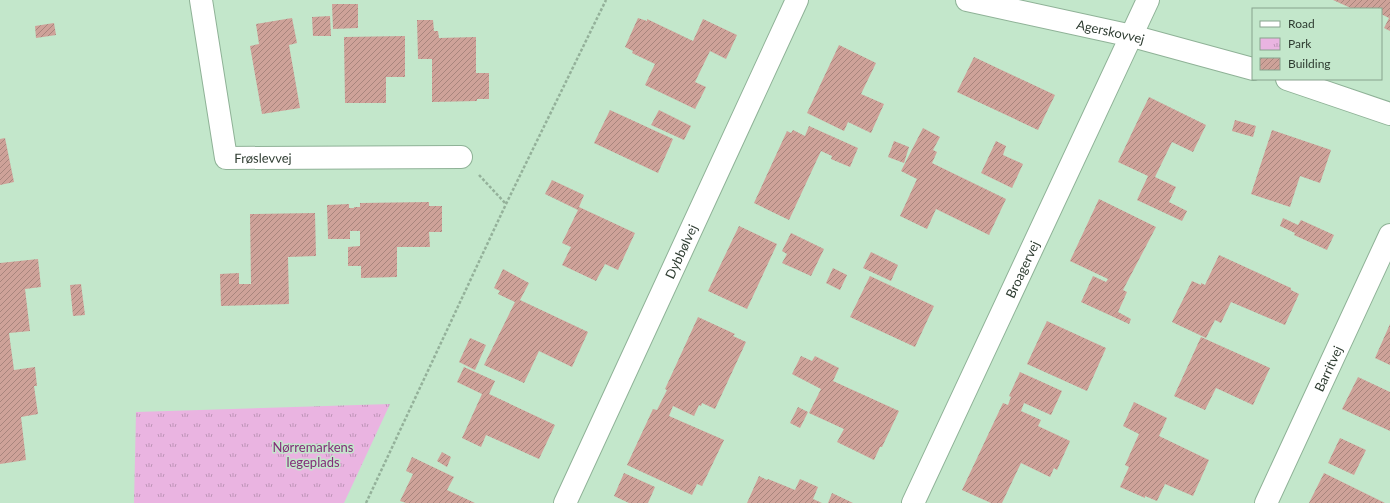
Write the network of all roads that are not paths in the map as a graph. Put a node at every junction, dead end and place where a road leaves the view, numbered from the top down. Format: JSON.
{"nodes":[{"id":1,"x":201,"y":0,"type":"edge"},
{"id":2,"x":797,"y":0,"type":"edge"},
{"id":3,"x":967,"y":0,"type":"edge"},
{"id":4,"x":1148,"y":0,"type":"edge"},
{"id":5,"x":1132,"y":36,"type":"junction"},
{"id":6,"x":1252,"y":69,"type":"edge"},
{"id":7,"x":1290,"y":80,"type":"edge"},
{"id":8,"x":1390,"y":114,"type":"edge"},
{"id":9,"x":461,"y":157,"type":"road end"},
{"id":10,"x":1390,"y":235,"type":"edge"},
{"id":11,"x":565,"y":503,"type":"edge"},
{"id":12,"x":913,"y":503,"type":"edge"},
{"id":13,"x":1266,"y":503,"type":"edge"}],
"edges":[{"from":1,"to":9,"type":"street","name":"Frøslevvej"},
{"from":2,"to":11,"type":"street","name":"Dybbølvej"},
{"from":3,"to":5,"type":"street","name":"Agerskovvej"},
{"from":4,"to":5,"type":"street","name":"Broagervej"},
{"from":5,"to":6,"type":"street","name":"Agerskovvej"},
{"from":5,"to":12,"type":"street","name":"Broagervej"},
{"from":7,"to":8,"type":"street"},
{"from":10,"to":13,"type":"street","name":"Barritvej"}]}
